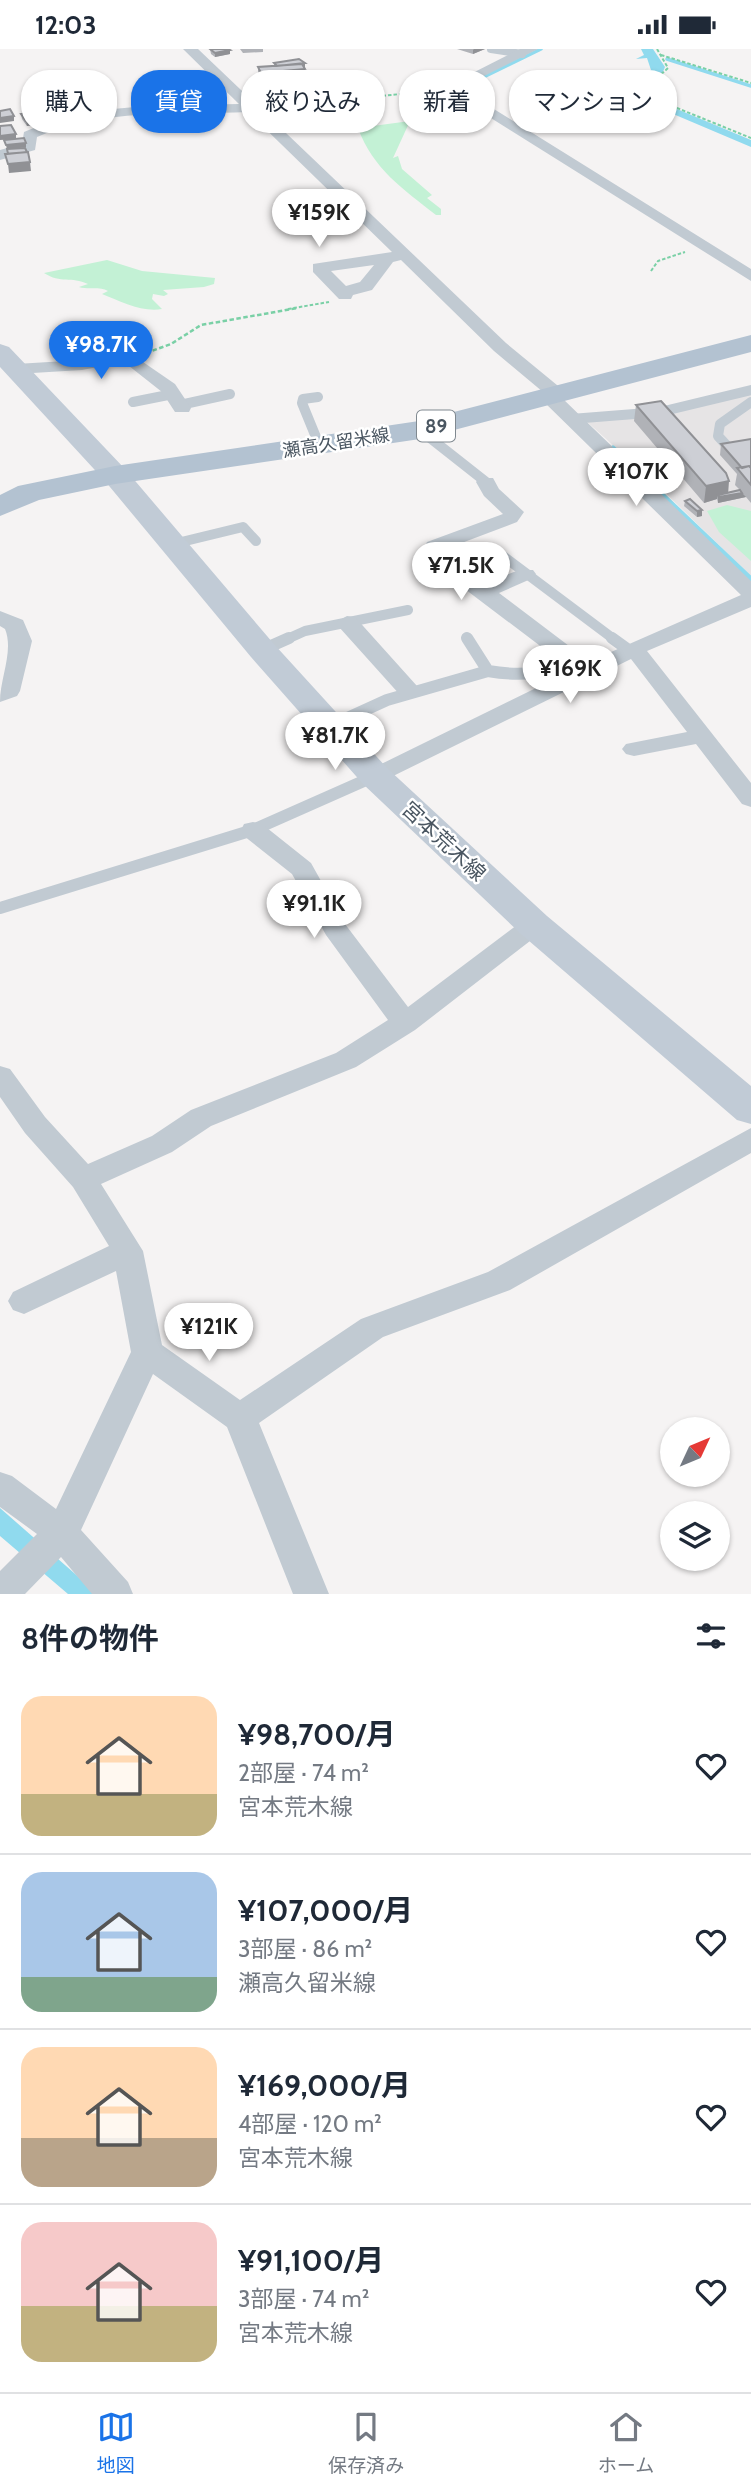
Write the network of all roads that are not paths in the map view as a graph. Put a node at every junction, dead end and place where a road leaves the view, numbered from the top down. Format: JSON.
{"nodes":[{"id":1,"x":190,"y":49,"type":"edge"},
{"id":2,"x":491,"y":49,"type":"edge"},
{"id":3,"x":521,"y":51,"type":"edge"},
{"id":4,"x":241,"y":99,"type":"edge"},
{"id":5,"x":241,"y":108,"type":"edge"},
{"id":6,"x":274,"y":133,"type":"edge"},
{"id":7,"x":0,"y":155,"type":"edge"},
{"id":8,"x":396,"y":257,"type":"junction"},
{"id":9,"x":751,"y":276,"type":"edge"},
{"id":10,"x":751,"y":343,"type":"edge"},
{"id":11,"x":8,"y":360,"type":"edge"},
{"id":12,"x":751,"y":390,"type":"edge"},
{"id":13,"x":230,"y":394,"type":"dead end"},
{"id":14,"x":318,"y":397,"type":"dead end"},
{"id":15,"x":133,"y":402,"type":"dead end"},
{"id":16,"x":178,"y":402,"type":"junction"},
{"id":17,"x":751,"y":402,"type":"edge"},
{"id":18,"x":559,"y":403,"type":"junction"},
{"id":19,"x":420,"y":430,"type":"junction"},
{"id":20,"x":320,"y":447,"type":"junction"},
{"id":21,"x":729,"y":448,"type":"edge"},
{"id":22,"x":115,"y":475,"type":"junction"},
{"id":23,"x":486,"y":482,"type":"joint"},
{"id":24,"x":0,"y":507,"type":"edge"},
{"id":25,"x":256,"y":541,"type":"dead end"},
{"id":26,"x":173,"y":544,"type":"junction"},
{"id":27,"x":503,"y":556,"type":"dead end"},
{"id":28,"x":526,"y":573,"type":"junction"},
{"id":29,"x":483,"y":592,"type":"junction"},
{"id":30,"x":751,"y":593,"type":"edge"},
{"id":31,"x":751,"y":599,"type":"edge"},
{"id":32,"x":408,"y":610,"type":"dead end"},
{"id":33,"x":0,"y":617,"type":"edge"},
{"id":34,"x":347,"y":622,"type":"junction"},
{"id":35,"x":467,"y":638,"type":"dead end"},
{"id":36,"x":262,"y":650,"type":"junction"},
{"id":37,"x":627,"y":653,"type":"junction"},
{"id":38,"x":572,"y":659,"type":"junction"},
{"id":39,"x":488,"y":671,"type":"junction"},
{"id":40,"x":409,"y":691,"type":"junction"},
{"id":41,"x":0,"y":695,"type":"edge"},
{"id":42,"x":330,"y":726,"type":"junction"},
{"id":43,"x":703,"y":736,"type":"junction"},
{"id":44,"x":634,"y":749,"type":"dead end"},
{"id":45,"x":375,"y":776,"type":"junction"},
{"id":46,"x":751,"y":799,"type":"edge"},
{"id":47,"x":253,"y":830,"type":"junction"},
{"id":48,"x":0,"y":908,"type":"edge"},
{"id":49,"x":534,"y":925,"type":"junction"},
{"id":50,"x":405,"y":1023,"type":"junction"},
{"id":51,"x":0,"y":1076,"type":"edge"},
{"id":52,"x":751,"y":1109,"type":"edge"},
{"id":53,"x":751,"y":1139,"type":"edge"},
{"id":54,"x":83,"y":1179,"type":"junction"},
{"id":55,"x":128,"y":1251,"type":"junction"},
{"id":56,"x":24,"y":1301,"type":"dead end"},
{"id":57,"x":147,"y":1352,"type":"junction"},
{"id":58,"x":240,"y":1418,"type":"junction"},
{"id":59,"x":0,"y":1487,"type":"edge"},
{"id":60,"x":62,"y":1533,"type":"junction"},
{"id":61,"x":5,"y":1594,"type":"edge"},
{"id":62,"x":115,"y":1594,"type":"edge"},
{"id":63,"x":311,"y":1594,"type":"edge"}],
"edges":[{"from":1,"to":4,"type":"street"},
{"from":2,"to":3,"type":"lane"},
{"from":3,"to":9,"type":"street"},
{"from":5,"to":7,"type":"street"},
{"from":6,"to":8,"type":"street"},
{"from":8,"to":8,"type":"street"},
{"from":8,"to":18,"type":"street"},
{"from":10,"to":18,"type":"main road","name":"瀬高久留米線","number":"89"},
{"from":11,"to":16,"type":"street"},
{"from":11,"to":22,"type":"main road","name":"宮本荒木線"},
{"from":12,"to":18,"type":"lane"},
{"from":13,"to":16,"type":"lane"},
{"from":14,"to":20,"type":"lane"},
{"from":15,"to":16,"type":"lane"},
{"from":17,"to":21,"type":"lane"},
{"from":18,"to":19,"type":"main road","name":"瀬高久留米線","number":"89"},
{"from":18,"to":30,"type":"street"},
{"from":19,"to":20,"type":"main road","name":"瀬高久留米線","number":"89"},
{"from":19,"to":23,"type":"lane"},
{"from":20,"to":22,"type":"main road","name":"瀬高久留米線","number":"89"},
{"from":22,"to":24,"type":"main road","name":"瀬高久留米線","number":"89"},
{"from":22,"to":26,"type":"main road","name":"宮本荒木線"},
{"from":23,"to":29,"type":"street"},
{"from":25,"to":26,"type":"lane"},
{"from":26,"to":36,"type":"main road","name":"宮本荒木線"},
{"from":27,"to":28,"type":"lane"},
{"from":28,"to":29,"type":"street"},
{"from":28,"to":37,"type":"lane"},
{"from":29,"to":38,"type":"street"},
{"from":31,"to":37,"type":"street"},
{"from":32,"to":34,"type":"lane"},
{"from":33,"to":41,"type":"street"},
{"from":34,"to":36,"type":"lane"},
{"from":34,"to":40,"type":"street"},
{"from":35,"to":39,"type":"lane"},
{"from":36,"to":42,"type":"main road","name":"宮本荒木線"},
{"from":37,"to":38,"type":"street"},
{"from":37,"to":43,"type":"street"},
{"from":37,"to":45,"type":"street"},
{"from":38,"to":39,"type":"lane"},
{"from":39,"to":40,"type":"lane"},
{"from":40,"to":42,"type":"lane"},
{"from":42,"to":45,"type":"main road","name":"宮本荒木線"},
{"from":43,"to":44,"type":"street"},
{"from":43,"to":46,"type":"street"},
{"from":45,"to":47,"type":"lane"},
{"from":45,"to":49,"type":"main road","name":"宮本荒木線"},
{"from":47,"to":48,"type":"lane"},
{"from":47,"to":50,"type":"street"},
{"from":49,"to":50,"type":"street"},
{"from":49,"to":52,"type":"main road","name":"宮本荒木線"},
{"from":50,"to":54,"type":"street"},
{"from":51,"to":54,"type":"street"},
{"from":53,"to":58,"type":"street"},
{"from":54,"to":55,"type":"street"},
{"from":55,"to":56,"type":"street"},
{"from":55,"to":57,"type":"street"},
{"from":57,"to":58,"type":"street"},
{"from":57,"to":60,"type":"street"},
{"from":58,"to":63,"type":"street"},
{"from":59,"to":60,"type":"street"},
{"from":60,"to":61,"type":"street"},
{"from":60,"to":62,"type":"street"}]}
